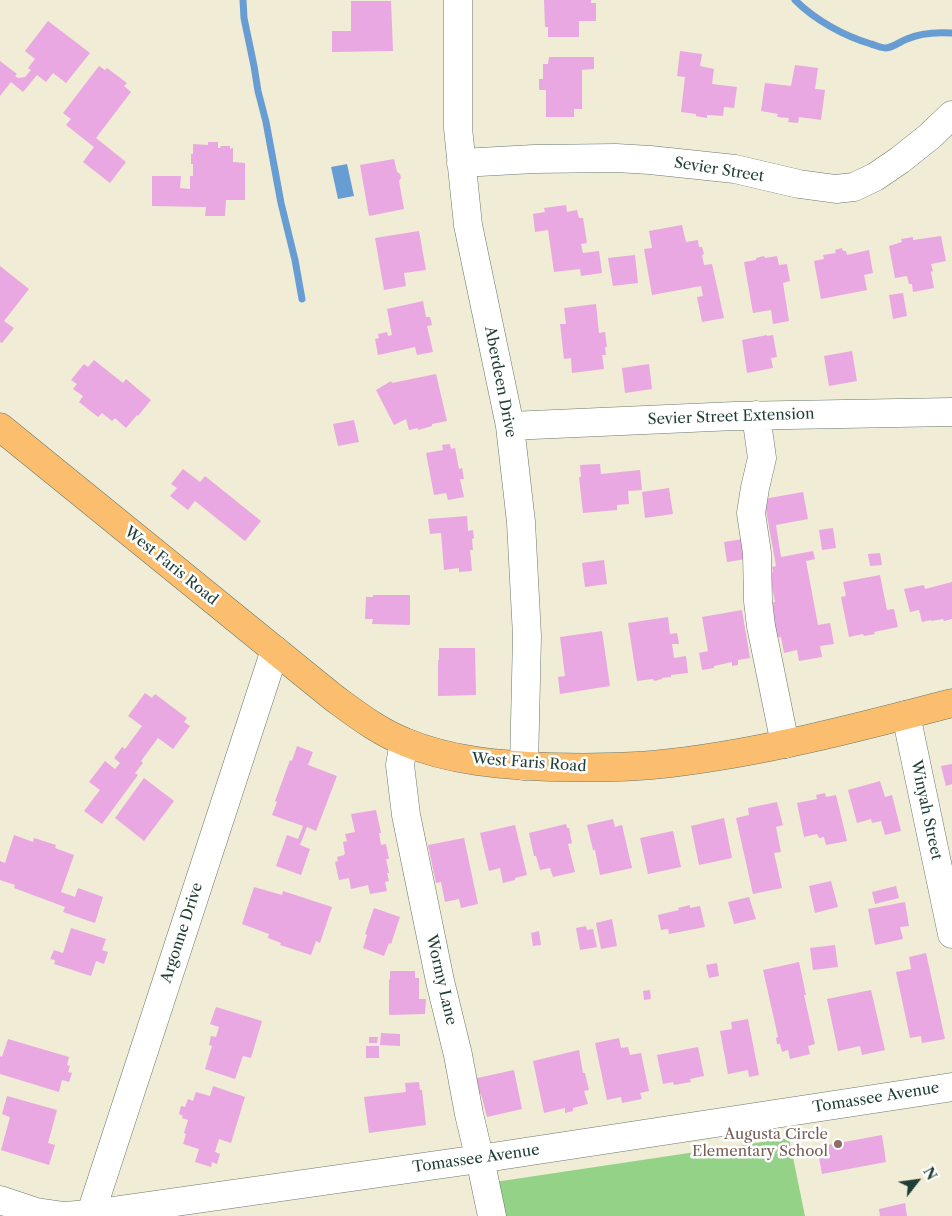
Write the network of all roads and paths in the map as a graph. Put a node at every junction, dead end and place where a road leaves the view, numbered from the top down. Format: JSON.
{"nodes":[{"id":1,"x":458,"y":0,"type":"edge"},
{"id":2,"x":952,"y":115,"type":"edge"},
{"id":3,"x":461,"y":163,"type":"junction"},
{"id":4,"x":952,"y":412,"type":"edge"},
{"id":5,"x":756,"y":416,"type":"junction"},
{"id":6,"x":0,"y":426,"type":"edge"},
{"id":7,"x":510,"y":426,"type":"junction"},
{"id":8,"x":275,"y":650,"type":"junction"},
{"id":9,"x":952,"y":703,"type":"edge"},
{"id":10,"x":906,"y":715,"type":"junction"},
{"id":11,"x":404,"y":742,"type":"junction"},
{"id":12,"x":785,"y":744,"type":"junction"},
{"id":13,"x":524,"y":766,"type":"junction"},
{"id":14,"x":952,"y":934,"type":"edge"},
{"id":15,"x":952,"y":1087,"type":"edge"},
{"id":16,"x":479,"y":1159,"type":"junction"},
{"id":17,"x":0,"y":1200,"type":"edge"},
{"id":18,"x":90,"y":1215,"type":"edge"},
{"id":19,"x":492,"y":1216,"type":"edge"}],
"edges":[{"from":1,"to":3,"type":"street","name":"Aberdeen Drive"},
{"from":2,"to":3,"type":"street","name":"Sevier Street"},
{"from":3,"to":7,"type":"street","name":"Aberdeen Drive"},
{"from":4,"to":5,"type":"street","name":"Sevier Street Extension"},
{"from":5,"to":7,"type":"street","name":"Sevier Street Extension"},
{"from":5,"to":12,"type":"street"},
{"from":6,"to":8,"type":"main road","name":"West Faris Road"},
{"from":7,"to":13,"type":"street","name":"Aberdeen Drive"},
{"from":8,"to":11,"type":"main road","name":"West Faris Road"},
{"from":8,"to":18,"type":"street","name":"Argonne Drive"},
{"from":9,"to":10,"type":"main road","name":"West Faris Road"},
{"from":10,"to":12,"type":"main road","name":"West Faris Road"},
{"from":10,"to":14,"type":"street","name":"Winyah Street"},
{"from":11,"to":13,"type":"main road","name":"West Faris Road"},
{"from":11,"to":16,"type":"street","name":"Wormy Lane"},
{"from":12,"to":13,"type":"main road","name":"West Faris Road"},
{"from":15,"to":16,"type":"street","name":"Tomassee Avenue"},
{"from":16,"to":18,"type":"street","name":"Tomassee Avenue"},
{"from":16,"to":19,"type":"street","name":"Wormy Lane"},
{"from":17,"to":18,"type":"street","name":"Tomassee Avenue"}]}
